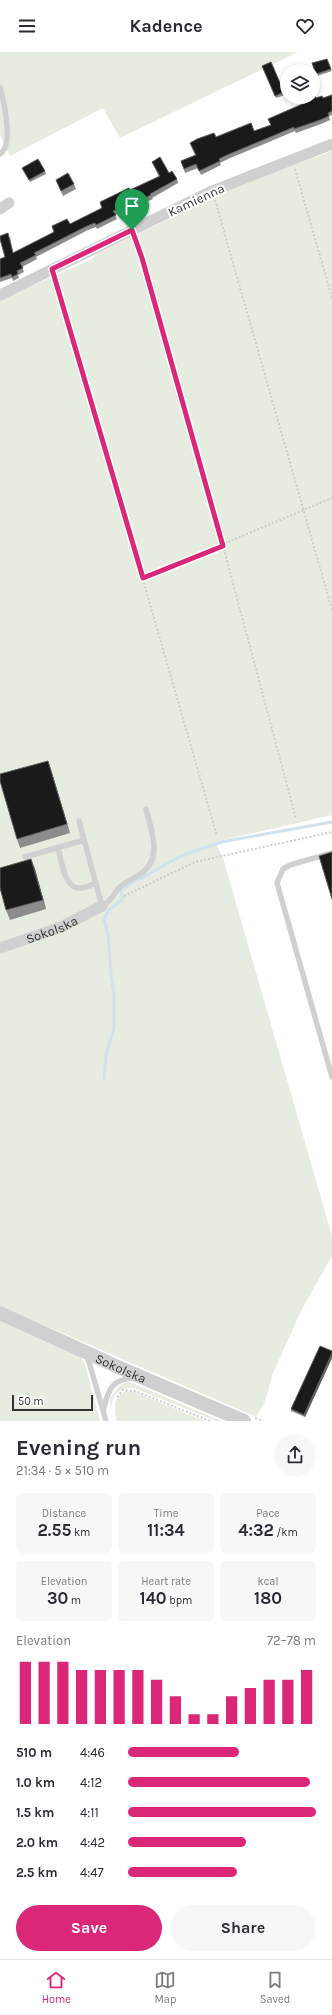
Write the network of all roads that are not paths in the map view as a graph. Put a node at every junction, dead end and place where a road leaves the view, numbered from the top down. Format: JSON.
{"nodes":[{"id":1,"x":0,"y":88,"type":"edge"},
{"id":2,"x":332,"y":144,"type":"edge"},
{"id":3,"x":0,"y":154,"type":"edge"},
{"id":4,"x":0,"y":295,"type":"edge"},
{"id":5,"x":146,"y":809,"type":"dead end"},
{"id":6,"x":78,"y":821,"type":"dead end"},
{"id":7,"x":84,"y":840,"type":"junction"},
{"id":8,"x":58,"y":848,"type":"junction"},
{"id":9,"x":332,"y":853,"type":"edge"},
{"id":10,"x":24,"y":857,"type":"dead end"},
{"id":11,"x":96,"y":884,"type":"junction"},
{"id":12,"x":102,"y":906,"type":"junction"},
{"id":13,"x":0,"y":948,"type":"edge"},
{"id":14,"x":332,"y":1077,"type":"edge"},
{"id":15,"x":0,"y":1314,"type":"edge"},
{"id":16,"x":85,"y":1351,"type":"junction"},
{"id":17,"x":144,"y":1378,"type":"junction"},
{"id":18,"x":104,"y":1411,"type":"junction"},
{"id":19,"x":106,"y":1421,"type":"edge"},
{"id":20,"x":244,"y":1421,"type":"edge"}],
"edges":[{"from":1,"to":3,"type":"lane"},
{"from":2,"to":4,"type":"street","name":"Kamienna"},
{"from":5,"to":12,"type":"lane"},
{"from":6,"to":7,"type":"lane"},
{"from":7,"to":8,"type":"lane"},
{"from":7,"to":11,"type":"lane"},
{"from":8,"to":10,"type":"lane"},
{"from":8,"to":11,"type":"lane"},
{"from":9,"to":14,"type":"lane"},
{"from":11,"to":12,"type":"lane"},
{"from":12,"to":13,"type":"street","name":"Sokolska"},
{"from":15,"to":16,"type":"street","name":"Sokolska"},
{"from":16,"to":17,"type":"street","name":"Sokolska"},
{"from":16,"to":18,"type":"lane"},
{"from":17,"to":18,"type":"lane"},
{"from":17,"to":20,"type":"street","name":"Sokolska"},
{"from":18,"to":19,"type":"lane"}]}
